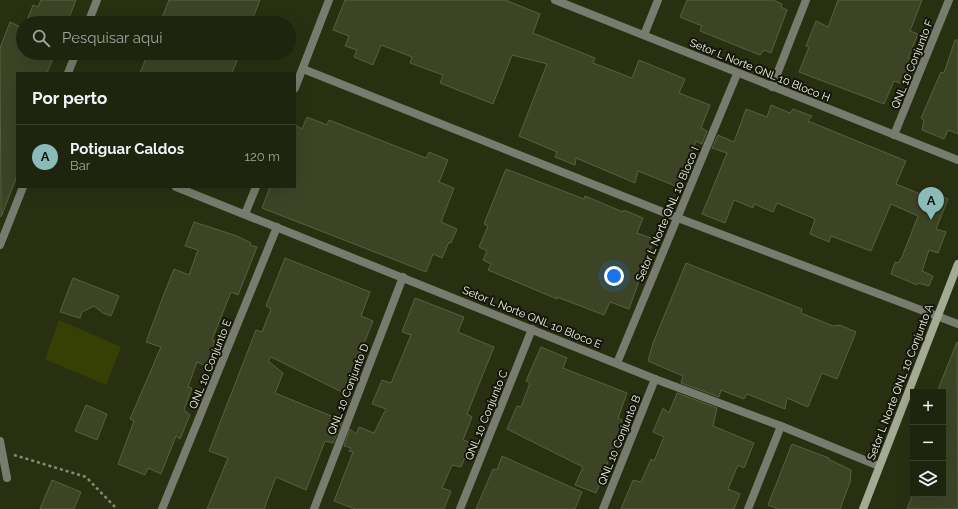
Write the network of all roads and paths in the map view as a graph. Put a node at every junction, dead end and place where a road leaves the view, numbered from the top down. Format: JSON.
{"nodes":[{"id":1,"x":97,"y":0,"type":"edge"},
{"id":2,"x":329,"y":0,"type":"edge"},
{"id":3,"x":555,"y":0,"type":"edge"},
{"id":4,"x":658,"y":0,"type":"edge"},
{"id":5,"x":806,"y":0,"type":"edge"},
{"id":6,"x":949,"y":0,"type":"edge"},
{"id":7,"x":91,"y":16,"type":"edge"},
{"id":8,"x":644,"y":35,"type":"junction"},
{"id":9,"x":73,"y":60,"type":"edge"},
{"id":10,"x":303,"y":69,"type":"junction"},
{"id":11,"x":68,"y":72,"type":"edge"},
{"id":12,"x":737,"y":74,"type":"junction"},
{"id":13,"x":296,"y":86,"type":"edge"},
{"id":14,"x":772,"y":87,"type":"junction"},
{"id":15,"x":894,"y":136,"type":"junction"},
{"id":16,"x":958,"y":160,"type":"edge"},
{"id":17,"x":23,"y":188,"type":"edge"},
{"id":18,"x":179,"y":188,"type":"edge"},
{"id":19,"x":256,"y":188,"type":"edge"},
{"id":20,"x":245,"y":214,"type":"junction"},
{"id":21,"x":678,"y":218,"type":"junction"},
{"id":22,"x":277,"y":227,"type":"junction"},
{"id":23,"x":0,"y":245,"type":"edge"},
{"id":24,"x":958,"y":264,"type":"edge"},
{"id":25,"x":403,"y":278,"type":"junction"},
{"id":26,"x":937,"y":316,"type":"junction"},
{"id":27,"x":958,"y":324,"type":"edge"},
{"id":28,"x":532,"y":328,"type":"junction"},
{"id":29,"x":617,"y":363,"type":"junction"},
{"id":30,"x":655,"y":379,"type":"junction"},
{"id":31,"x":781,"y":426,"type":"junction"},
{"id":32,"x":0,"y":441,"type":"edge"},
{"id":33,"x":2,"y":451,"type":"junction"},
{"id":34,"x":879,"y":466,"type":"junction"},
{"id":35,"x":7,"y":478,"type":"dead end"},
{"id":36,"x":117,"y":509,"type":"edge"},
{"id":37,"x":162,"y":509,"type":"edge"},
{"id":38,"x":314,"y":509,"type":"edge"},
{"id":39,"x":460,"y":509,"type":"edge"},
{"id":40,"x":603,"y":509,"type":"edge"},
{"id":41,"x":748,"y":509,"type":"edge"},
{"id":42,"x":863,"y":509,"type":"edge"}],
"edges":[{"from":1,"to":7,"type":"street"},
{"from":2,"to":10,"type":"street"},
{"from":3,"to":8,"type":"street","name":"Setor L Norte QNL 10 Bloco H"},
{"from":4,"to":8,"type":"street"},
{"from":5,"to":14,"type":"street"},
{"from":6,"to":15,"type":"street","name":"QNL 10 Conjunto F"},
{"from":8,"to":12,"type":"street","name":"Setor L Norte QNL 10 Bloco H"},
{"from":9,"to":11,"type":"street"},
{"from":10,"to":13,"type":"street"},
{"from":10,"to":21,"type":"street"},
{"from":12,"to":14,"type":"street","name":"Setor L Norte QNL 10 Bloco H"},
{"from":12,"to":21,"type":"street","name":"Setor L Norte QNL 10 Bloco I"},
{"from":14,"to":15,"type":"street","name":"Setor L Norte QNL 10 Bloco H"},
{"from":15,"to":16,"type":"street","name":"Setor L Norte QNL 10 Bloco H"},
{"from":17,"to":23,"type":"street"},
{"from":18,"to":20,"type":"street","name":"Setor L Norte QNL 10 Bloco E"},
{"from":19,"to":20,"type":"street"},
{"from":20,"to":22,"type":"street","name":"Setor L Norte QNL 10 Bloco E"},
{"from":21,"to":26,"type":"street"},
{"from":21,"to":29,"type":"street","name":"Setor L Norte QNL 10 Bloco I"},
{"from":22,"to":25,"type":"street","name":"Setor L Norte QNL 10 Bloco E"},
{"from":22,"to":37,"type":"street","name":"QNL 10 Conjunto E"},
{"from":24,"to":26,"type":"main road","name":"Setor L Norte QNL 10 Conjunto A"},
{"from":25,"to":28,"type":"street","name":"Setor L Norte QNL 10 Bloco E"},
{"from":25,"to":38,"type":"street","name":"QNL 10 Conjunto D"},
{"from":26,"to":27,"type":"street"},
{"from":26,"to":34,"type":"main road","name":"Setor L Norte QNL 10 Conjunto A"},
{"from":28,"to":29,"type":"street","name":"Setor L Norte QNL 10 Bloco E"},
{"from":28,"to":39,"type":"street","name":"QNL 10 Conjunto C"},
{"from":29,"to":30,"type":"street","name":"Setor L Norte QNL 10 Bloco E"},
{"from":30,"to":31,"type":"street","name":"Setor L Norte QNL 10 Bloco E"},
{"from":30,"to":40,"type":"street","name":"QNL 10 Conjunto B"},
{"from":31,"to":34,"type":"street","name":"Setor L Norte QNL 10 Bloco E"},
{"from":31,"to":41,"type":"street"},
{"from":32,"to":33,"type":"street"},
{"from":33,"to":35,"type":"street"},
{"from":33,"to":36,"type":"path"},
{"from":34,"to":42,"type":"main road","name":"Setor L Norte QNL 10 Conjunto A"}]}
